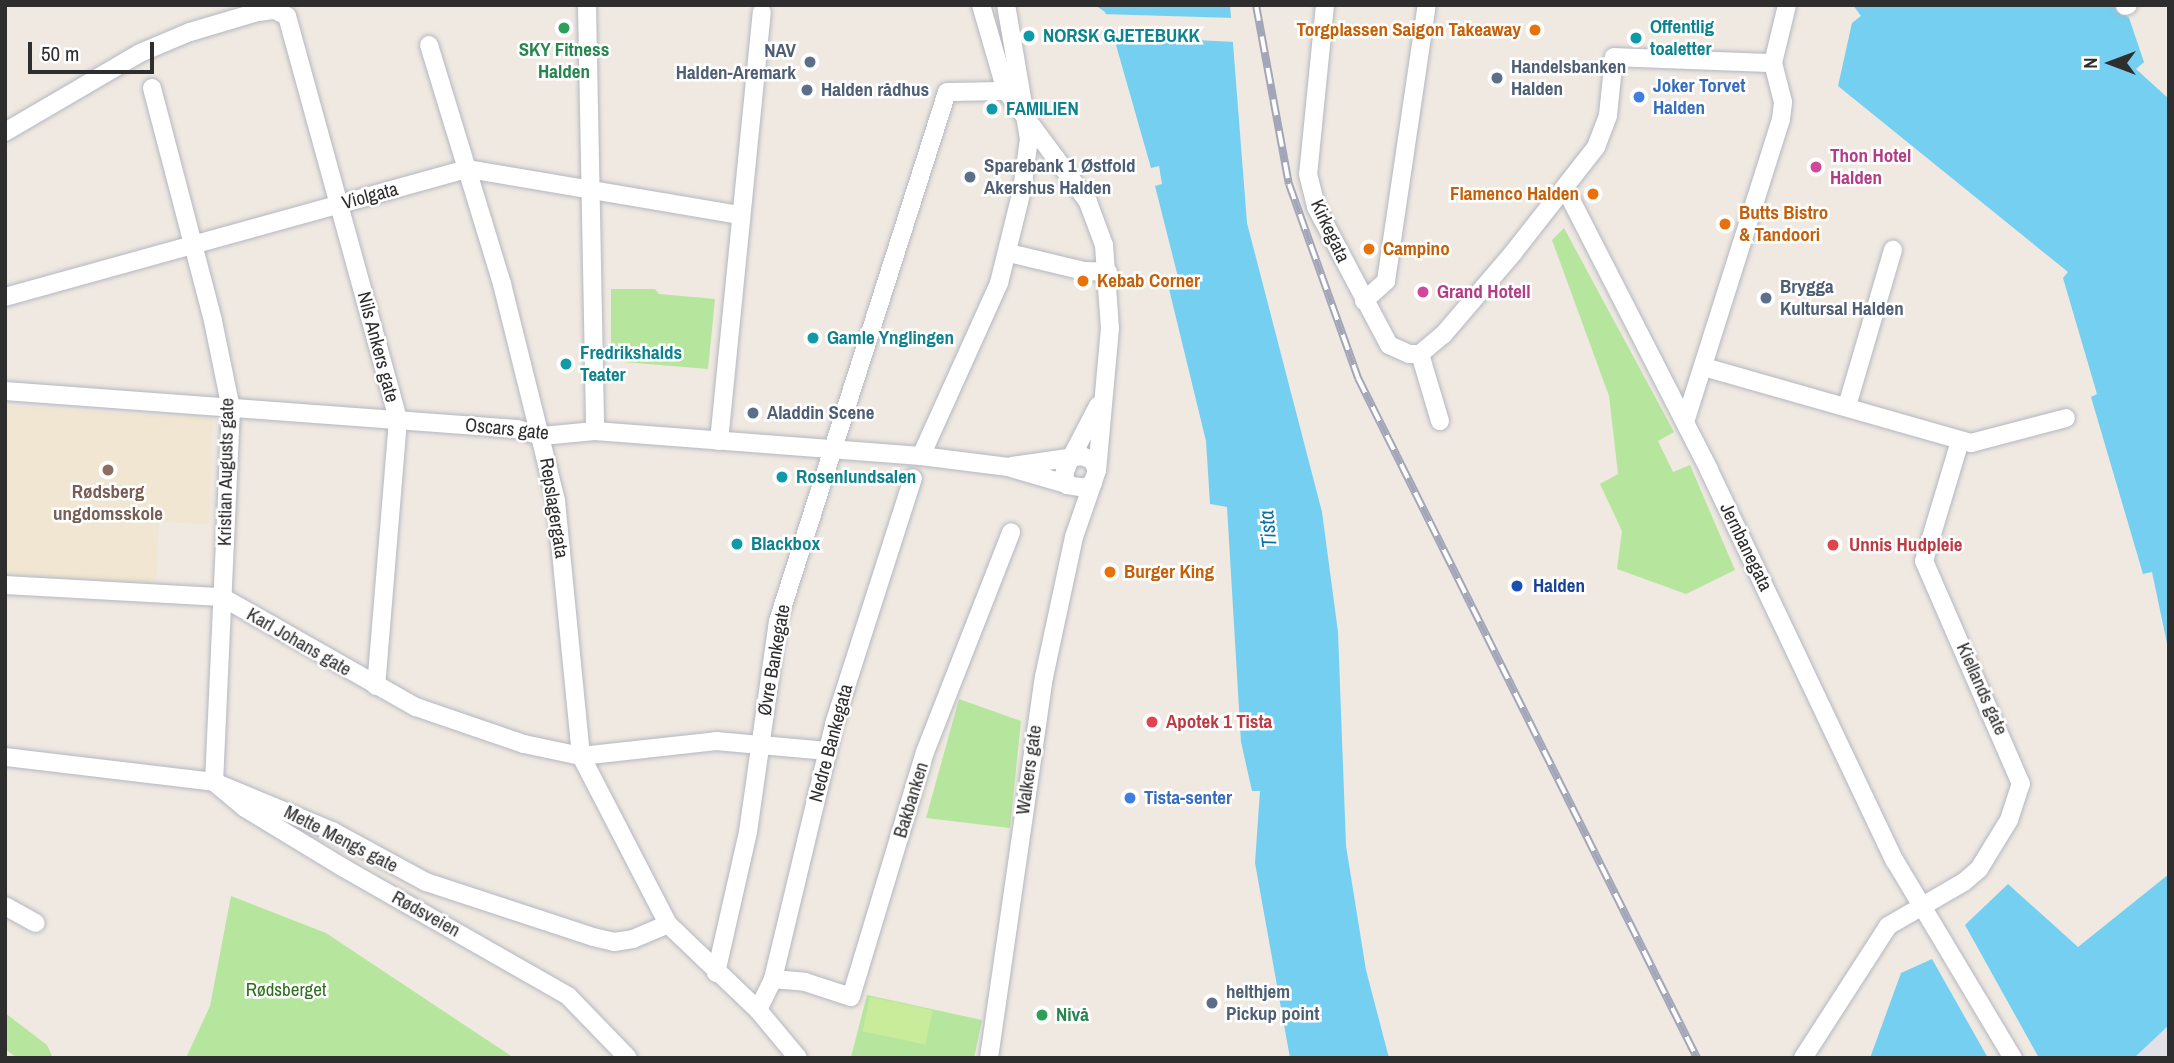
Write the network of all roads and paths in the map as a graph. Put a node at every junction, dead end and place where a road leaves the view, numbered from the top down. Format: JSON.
{"nodes":[{"id":1,"x":587,"y":5,"type":"edge"},
{"id":2,"x":981,"y":5,"type":"edge"},
{"id":3,"x":1006,"y":5,"type":"edge"},
{"id":4,"x":1325,"y":5,"type":"edge"},
{"id":5,"x":1427,"y":5,"type":"edge"},
{"id":6,"x":1787,"y":5,"type":"edge"},
{"id":7,"x":233,"y":11,"type":"edge"},
{"id":8,"x":762,"y":12,"type":"dead end"},
{"id":9,"x":429,"y":45,"type":"dead end"},
{"id":10,"x":1773,"y":63,"type":"junction"},
{"id":11,"x":152,"y":88,"type":"dead end"},
{"id":12,"x":1006,"y":92,"type":"junction"},
{"id":13,"x":1025,"y":115,"type":"junction"},
{"id":14,"x":5,"y":132,"type":"edge"},
{"id":15,"x":468,"y":169,"type":"junction"},
{"id":16,"x":1566,"y":190,"type":"junction"},
{"id":17,"x":592,"y":191,"type":"junction"},
{"id":18,"x":340,"y":204,"type":"junction"},
{"id":19,"x":740,"y":215,"type":"junction"},
{"id":20,"x":193,"y":244,"type":"junction"},
{"id":21,"x":1894,"y":250,"type":"dead end"},
{"id":22,"x":1009,"y":253,"type":"junction"},
{"id":23,"x":1108,"y":272,"type":"junction"},
{"id":24,"x":5,"y":297,"type":"edge"},
{"id":25,"x":1364,"y":301,"type":"junction"},
{"id":26,"x":1420,"y":354,"type":"junction"},
{"id":27,"x":1704,"y":367,"type":"junction"},
{"id":28,"x":5,"y":391,"type":"edge"},
{"id":29,"x":1102,"y":400,"type":"junction"},
{"id":30,"x":1847,"y":406,"type":"junction"},
{"id":31,"x":231,"y":410,"type":"junction"},
{"id":32,"x":2066,"y":418,"type":"dead end"},
{"id":33,"x":398,"y":420,"type":"junction"},
{"id":34,"x":1440,"y":421,"type":"dead end"},
{"id":35,"x":1685,"y":422,"type":"junction"},
{"id":36,"x":595,"y":431,"type":"junction"},
{"id":37,"x":542,"y":436,"type":"junction"},
{"id":38,"x":719,"y":441,"type":"junction"},
{"id":39,"x":1961,"y":442,"type":"junction"},
{"id":40,"x":831,"y":450,"type":"junction"},
{"id":41,"x":921,"y":456,"type":"junction"},
{"id":42,"x":1070,"y":459,"type":"junction"},
{"id":43,"x":1008,"y":467,"type":"junction"},
{"id":44,"x":1095,"y":476,"type":"junction"},
{"id":45,"x":913,"y":478,"type":"dead end"},
{"id":46,"x":1066,"y":484,"type":"junction"},
{"id":47,"x":1078,"y":520,"type":"junction"},
{"id":48,"x":1011,"y":532,"type":"dead end"},
{"id":49,"x":5,"y":584,"type":"edge"},
{"id":50,"x":222,"y":597,"type":"junction"},
{"id":51,"x":376,"y":686,"type":"junction"},
{"id":52,"x":759,"y":743,"type":"junction"},
{"id":53,"x":828,"y":751,"type":"junction"},
{"id":54,"x":581,"y":756,"type":"junction"},
{"id":55,"x":5,"y":757,"type":"edge"},
{"id":56,"x":214,"y":782,"type":"junction"},
{"id":57,"x":1923,"y":905,"type":"junction"},
{"id":58,"x":5,"y":906,"type":"edge"},
{"id":59,"x":36,"y":923,"type":"dead end"},
{"id":60,"x":668,"y":923,"type":"junction"},
{"id":61,"x":716,"y":973,"type":"junction"},
{"id":62,"x":773,"y":979,"type":"junction"},
{"id":63,"x":758,"y":1010,"type":"junction"},
{"id":64,"x":800,"y":1057,"type":"edge"},
{"id":65,"x":628,"y":1058,"type":"edge"},
{"id":66,"x":989,"y":1058,"type":"edge"},
{"id":67,"x":1803,"y":1058,"type":"edge"},
{"id":68,"x":2013,"y":1058,"type":"edge"}],
"edges":[{"from":1,"to":17,"type":"street"},
{"from":2,"to":12,"type":"street"},
{"from":3,"to":13,"type":"street"},
{"from":4,"to":25,"type":"street","name":"Kirkegata"},
{"from":5,"to":25,"type":"street"},
{"from":6,"to":10,"type":"street"},
{"from":7,"to":14,"type":"street"},
{"from":7,"to":18,"type":"street","name":"Nils Ankers gate"},
{"from":8,"to":19,"type":"street"},
{"from":9,"to":15,"type":"street","name":"Repslagergata"},
{"from":10,"to":16,"type":"street"},
{"from":10,"to":27,"type":"street"},
{"from":11,"to":20,"type":"street","name":"Kristian Augusts gate"},
{"from":12,"to":13,"type":"street"},
{"from":12,"to":40,"type":"street","name":"Øvre Bankegate"},
{"from":13,"to":22,"type":"street"},
{"from":13,"to":23,"type":"street"},
{"from":15,"to":17,"type":"street","name":"Violgata"},
{"from":15,"to":18,"type":"street","name":"Violgata"},
{"from":15,"to":37,"type":"street","name":"Repslagergata"},
{"from":16,"to":26,"type":"street"},
{"from":16,"to":35,"type":"street","name":"Jernbanegata"},
{"from":17,"to":19,"type":"street","name":"Violgata"},
{"from":17,"to":36,"type":"street"},
{"from":18,"to":20,"type":"street","name":"Violgata"},
{"from":18,"to":33,"type":"street","name":"Nils Ankers gate"},
{"from":19,"to":38,"type":"street"},
{"from":20,"to":24,"type":"street","name":"Violgata"},
{"from":20,"to":31,"type":"street","name":"Kristian Augusts gate"},
{"from":21,"to":30,"type":"street"},
{"from":22,"to":23,"type":"street"},
{"from":22,"to":41,"type":"street"},
{"from":23,"to":29,"type":"street"},
{"from":25,"to":26,"type":"street","name":"Kirkegata"},
{"from":26,"to":34,"type":"street"},
{"from":27,"to":30,"type":"street"},
{"from":27,"to":35,"type":"street"},
{"from":28,"to":31,"type":"street","name":"Oscars gate"},
{"from":29,"to":42,"type":"street"},
{"from":29,"to":44,"type":"street"},
{"from":30,"to":39,"type":"street"},
{"from":31,"to":33,"type":"street","name":"Oscars gate"},
{"from":31,"to":50,"type":"street","name":"Kristian Augusts gate"},
{"from":32,"to":39,"type":"street"},
{"from":33,"to":37,"type":"street","name":"Oscars gate"},
{"from":33,"to":51,"type":"street","name":"Nils Ankers gate"},
{"from":35,"to":57,"type":"street","name":"Jernbanegata"},
{"from":36,"to":37,"type":"street","name":"Oscars gate"},
{"from":36,"to":38,"type":"street","name":"Oscars gate"},
{"from":37,"to":54,"type":"street","name":"Repslagergata"},
{"from":38,"to":40,"type":"street","name":"Oscars gate"},
{"from":39,"to":57,"type":"street","name":"Kiellands gate"},
{"from":40,"to":41,"type":"street","name":"Oscars gate"},
{"from":40,"to":52,"type":"street","name":"Øvre Bankegate"},
{"from":41,"to":43,"type":"street","name":"Oscars gate"},
{"from":42,"to":43,"type":"street","name":"Oscars gate"},
{"from":42,"to":44,"type":"street"},
{"from":42,"to":46,"type":"street"},
{"from":43,"to":46,"type":"street","name":"Oscars gate"},
{"from":44,"to":46,"type":"street"},
{"from":44,"to":47,"type":"street"},
{"from":45,"to":53,"type":"street","name":"Nedre Bankegata"},
{"from":46,"to":47,"type":"street","name":"Walkers gate"},
{"from":47,"to":66,"type":"street","name":"Walkers gate"},
{"from":48,"to":62,"type":"street","name":"Bakbanken"},
{"from":49,"to":50,"type":"street","name":"Karl Johans gate"},
{"from":50,"to":51,"type":"street","name":"Karl Johans gate"},
{"from":50,"to":56,"type":"street","name":"Kristian Augusts gate"},
{"from":51,"to":54,"type":"street","name":"Karl Johans gate"},
{"from":52,"to":53,"type":"street"},
{"from":52,"to":54,"type":"street"},
{"from":52,"to":61,"type":"street","name":"Øvre Bankegate"},
{"from":53,"to":62,"type":"street","name":"Nedre Bankegata"},
{"from":54,"to":60,"type":"street","name":"Repslagergata"},
{"from":55,"to":56,"type":"street","name":"Mette Mengs gate"},
{"from":56,"to":60,"type":"street","name":"Mette Mengs gate"},
{"from":56,"to":65,"type":"street","name":"Rødsveien"},
{"from":57,"to":67,"type":"street","name":"Kiellands gate"},
{"from":57,"to":68,"type":"street","name":"Jernbanegata"},
{"from":58,"to":59,"type":"street"},
{"from":60,"to":61,"type":"street","name":"Repslagergata"},
{"from":61,"to":63,"type":"street","name":"Repslagergata"},
{"from":62,"to":63,"type":"street","name":"Nedre Bankegata"},
{"from":63,"to":64,"type":"street","name":"Repslagergata"}]}
